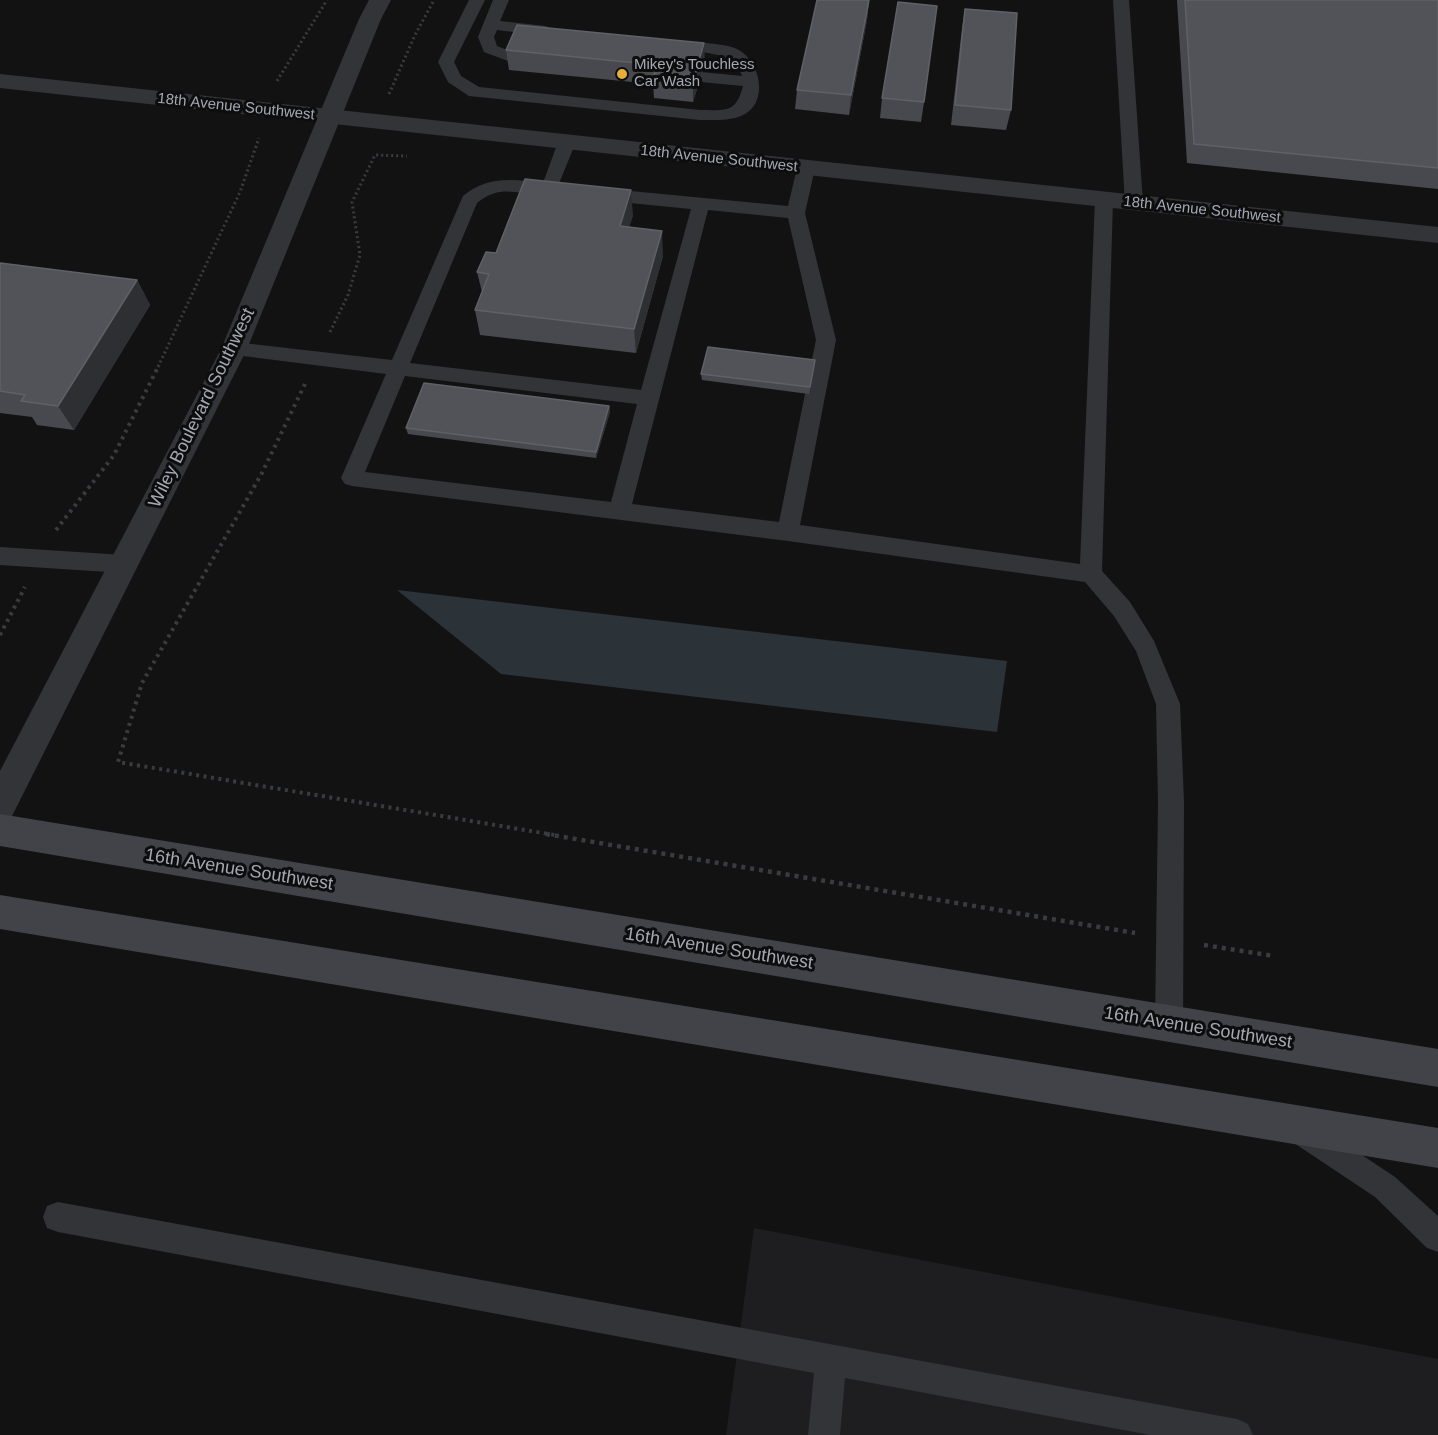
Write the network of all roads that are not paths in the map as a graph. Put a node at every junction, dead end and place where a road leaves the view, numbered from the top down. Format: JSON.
{"nodes":[{"id":1,"x":380,"y":0,"type":"edge"},
{"id":2,"x":477,"y":0,"type":"edge"},
{"id":3,"x":501,"y":0,"type":"edge"},
{"id":4,"x":1121,"y":0,"type":"edge"},
{"id":5,"x":490,"y":25,"type":"junction"},
{"id":6,"x":559,"y":33,"type":"edge"},
{"id":7,"x":662,"y":44,"type":"edge"},
{"id":8,"x":514,"y":58,"type":"edge"},
{"id":9,"x":700,"y":77,"type":"edge"},
{"id":10,"x":0,"y":81,"type":"edge"},
{"id":11,"x":752,"y":82,"type":"junction"},
{"id":12,"x":329,"y":117,"type":"junction"},
{"id":13,"x":567,"y":142,"type":"junction"},
{"id":14,"x":806,"y":168,"type":"junction"},
{"id":15,"x":549,"y":189,"type":"junction"},
{"id":16,"x":1104,"y":200,"type":"junction"},
{"id":17,"x":1134,"y":203,"type":"junction"},
{"id":18,"x":701,"y":204,"type":"junction"},
{"id":19,"x":796,"y":213,"type":"junction"},
{"id":20,"x":1438,"y":236,"type":"edge"},
{"id":21,"x":234,"y":349,"type":"junction"},
{"id":22,"x":397,"y":368,"type":"junction"},
{"id":23,"x":649,"y":398,"type":"junction"},
{"id":24,"x":618,"y":511,"type":"junction"},
{"id":25,"x":788,"y":532,"type":"junction"},
{"id":26,"x":0,"y":556,"type":"edge"},
{"id":27,"x":124,"y":564,"type":"junction"},
{"id":28,"x":1091,"y":574,"type":"junction"},
{"id":29,"x":0,"y":805,"type":"edge"},
{"id":30,"x":0,"y":830,"type":"edge"},
{"id":31,"x":0,"y":912,"type":"edge"},
{"id":32,"x":1169,"y":1024,"type":"junction"},
{"id":33,"x":1438,"y":1068,"type":"edge"},
{"id":34,"x":1289,"y":1123,"type":"junction"},
{"id":35,"x":1433,"y":1139,"type":"edge"},
{"id":36,"x":58,"y":1217,"type":"dead end"},
{"id":37,"x":1438,"y":1237,"type":"edge"},
{"id":38,"x":831,"y":1360,"type":"junction"},
{"id":39,"x":824,"y":1435,"type":"edge"},
{"id":40,"x":1237,"y":1435,"type":"edge"}],
"edges":[{"from":1,"to":12,"type":"street","name":"Wiley Boulevard Southwest"},
{"from":2,"to":11,"type":"lane"},
{"from":3,"to":5,"type":"lane"},
{"from":4,"to":17,"type":"lane"},
{"from":5,"to":6,"type":"lane"},
{"from":5,"to":8,"type":"lane"},
{"from":7,"to":11,"type":"lane"},
{"from":9,"to":11,"type":"lane"},
{"from":10,"to":12,"type":"street","name":"18th Avenue Southwest"},
{"from":12,"to":13,"type":"street","name":"18th Avenue Southwest"},
{"from":12,"to":21,"type":"street","name":"Wiley Boulevard Southwest"},
{"from":13,"to":14,"type":"street","name":"18th Avenue Southwest"},
{"from":13,"to":15,"type":"lane"},
{"from":14,"to":16,"type":"street","name":"18th Avenue Southwest"},
{"from":14,"to":19,"type":"lane"},
{"from":15,"to":18,"type":"lane"},
{"from":15,"to":22,"type":"lane"},
{"from":16,"to":17,"type":"street","name":"18th Avenue Southwest"},
{"from":16,"to":28,"type":"lane"},
{"from":17,"to":20,"type":"street","name":"18th Avenue Southwest"},
{"from":18,"to":19,"type":"lane"},
{"from":18,"to":23,"type":"lane"},
{"from":19,"to":25,"type":"lane"},
{"from":21,"to":22,"type":"lane"},
{"from":21,"to":27,"type":"street","name":"Wiley Boulevard Southwest"},
{"from":22,"to":23,"type":"lane"},
{"from":22,"to":24,"type":"lane"},
{"from":23,"to":24,"type":"lane"},
{"from":24,"to":25,"type":"lane"},
{"from":25,"to":28,"type":"lane"},
{"from":26,"to":27,"type":"lane"},
{"from":27,"to":29,"type":"street","name":"Wiley Boulevard Southwest"},
{"from":28,"to":32,"type":"lane"},
{"from":30,"to":32,"type":"main road","name":"16th Avenue Southwest"},
{"from":31,"to":34,"type":"main road"},
{"from":32,"to":33,"type":"main road","name":"16th Avenue Southwest"},
{"from":34,"to":35,"type":"main road"},
{"from":34,"to":37,"type":"lane"},
{"from":36,"to":38,"type":"lane"},
{"from":38,"to":39,"type":"lane"},
{"from":38,"to":40,"type":"lane"}]}
